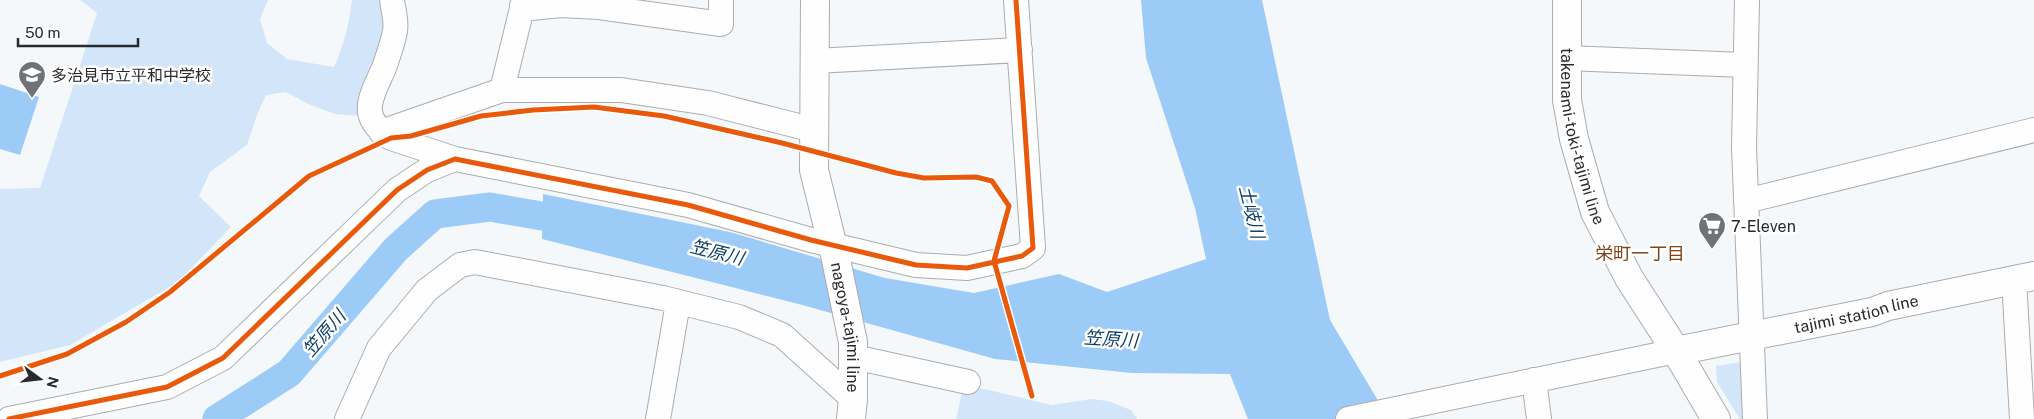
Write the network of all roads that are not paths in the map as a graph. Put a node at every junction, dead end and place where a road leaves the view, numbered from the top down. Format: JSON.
{"nodes":[{"id":1,"x":392,"y":0,"type":"edge"},
{"id":2,"x":721,"y":0,"type":"edge"},
{"id":3,"x":815,"y":0,"type":"edge"},
{"id":4,"x":1016,"y":0,"type":"edge"},
{"id":5,"x":1567,"y":0,"type":"edge"},
{"id":6,"x":1746,"y":0,"type":"edge"},
{"id":7,"x":523,"y":3,"type":"edge"},
{"id":8,"x":1020,"y":50,"type":"junction"},
{"id":9,"x":1566,"y":58,"type":"junction"},
{"id":10,"x":815,"y":61,"type":"junction"},
{"id":11,"x":1745,"y":65,"type":"junction"},
{"id":12,"x":502,"y":90,"type":"junction"},
{"id":13,"x":814,"y":130,"type":"junction"},
{"id":14,"x":2034,"y":130,"type":"edge"},
{"id":15,"x":381,"y":132,"type":"junction"},
{"id":16,"x":455,"y":159,"type":"junction"},
{"id":17,"x":1746,"y":201,"type":"junction"},
{"id":18,"x":833,"y":249,"type":"junction"},
{"id":19,"x":2024,"y":278,"type":"edge"},
{"id":20,"x":678,"y":303,"type":"junction"},
{"id":21,"x":1753,"y":336,"type":"junction"},
{"id":22,"x":853,"y":350,"type":"junction"},
{"id":23,"x":1676,"y":351,"type":"junction"},
{"id":24,"x":968,"y":382,"type":"dead end"},
{"id":25,"x":1526,"y":382,"type":"junction"},
{"id":26,"x":852,"y":413,"type":"edge"},
{"id":27,"x":9,"y":419,"type":"edge"},
{"id":28,"x":347,"y":419,"type":"edge"},
{"id":29,"x":658,"y":419,"type":"edge"},
{"id":30,"x":1348,"y":419,"type":"edge"},
{"id":31,"x":1539,"y":419,"type":"edge"},
{"id":32,"x":1716,"y":419,"type":"edge"},
{"id":33,"x":1755,"y":419,"type":"edge"},
{"id":34,"x":2022,"y":419,"type":"edge"}],
"edges":[{"from":1,"to":15,"type":"street"},
{"from":2,"to":7,"type":"street"},
{"from":3,"to":10,"type":"main road","name":"nagoya-tajimi line"},
{"from":4,"to":8,"type":"street"},
{"from":5,"to":9,"type":"main road","name":"takenami-toki-tajimi line"},
{"from":6,"to":11,"type":"street"},
{"from":7,"to":12,"type":"street"},
{"from":8,"to":10,"type":"street"},
{"from":8,"to":18,"type":"street"},
{"from":9,"to":11,"type":"street"},
{"from":9,"to":23,"type":"main road","name":"takenami-toki-tajimi line"},
{"from":10,"to":13,"type":"main road","name":"nagoya-tajimi line"},
{"from":11,"to":17,"type":"street"},
{"from":12,"to":13,"type":"street"},
{"from":12,"to":15,"type":"street"},
{"from":13,"to":18,"type":"main road","name":"nagoya-tajimi line"},
{"from":14,"to":17,"type":"street"},
{"from":15,"to":16,"type":"street"},
{"from":16,"to":18,"type":"street"},
{"from":16,"to":27,"type":"street"},
{"from":17,"to":21,"type":"street"},
{"from":18,"to":22,"type":"main road","name":"nagoya-tajimi line"},
{"from":19,"to":21,"type":"main road","name":"tajimi station line"},
{"from":19,"to":34,"type":"street"},
{"from":20,"to":26,"type":"street"},
{"from":20,"to":28,"type":"street"},
{"from":20,"to":29,"type":"street"},
{"from":21,"to":23,"type":"main road","name":"tajimi station line"},
{"from":21,"to":33,"type":"street"},
{"from":22,"to":24,"type":"street"},
{"from":22,"to":26,"type":"main road","name":"nagoya-tajimi line"},
{"from":23,"to":25,"type":"street"},
{"from":23,"to":32,"type":"main road","name":"takenami-toki-tajimi line"},
{"from":25,"to":30,"type":"street"},
{"from":25,"to":31,"type":"street"}]}
